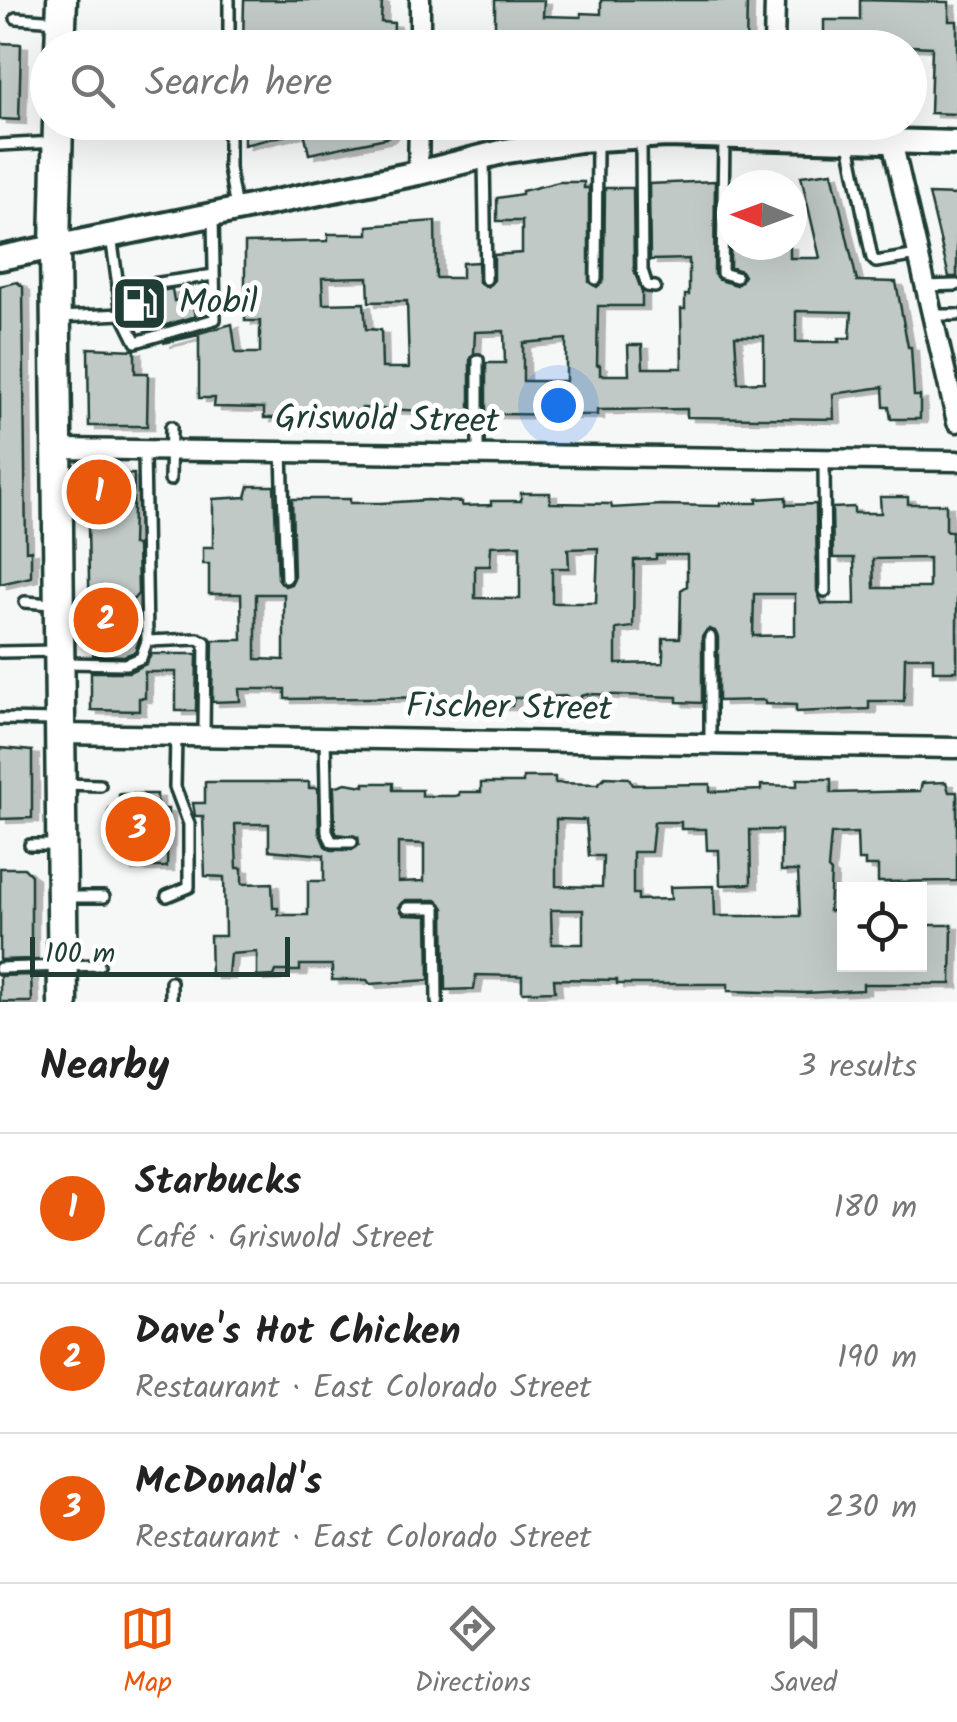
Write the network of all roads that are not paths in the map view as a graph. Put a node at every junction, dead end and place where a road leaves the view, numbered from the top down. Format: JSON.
{"nodes":[{"id":1,"x":230,"y":0,"type":"edge"},
{"id":2,"x":420,"y":0,"type":"edge"},
{"id":3,"x":775,"y":0,"type":"edge"},
{"id":4,"x":16,"y":18,"type":"dead end"},
{"id":5,"x":61,"y":23,"type":"edge"},
{"id":6,"x":229,"y":30,"type":"edge"},
{"id":7,"x":420,"y":30,"type":"edge"},
{"id":8,"x":774,"y":30,"type":"edge"},
{"id":9,"x":30,"y":138,"type":"edge"},
{"id":10,"x":58,"y":140,"type":"edge"},
{"id":11,"x":229,"y":140,"type":"edge"},
{"id":12,"x":419,"y":140,"type":"edge"},
{"id":13,"x":585,"y":140,"type":"edge"},
{"id":14,"x":598,"y":140,"type":"edge"},
{"id":15,"x":642,"y":140,"type":"edge"},
{"id":16,"x":724,"y":140,"type":"edge"},
{"id":17,"x":848,"y":140,"type":"joint"},
{"id":18,"x":892,"y":141,"type":"junction"},
{"id":19,"x":957,"y":142,"type":"edge"},
{"id":20,"x":0,"y":145,"type":"edge"},
{"id":21,"x":484,"y":156,"type":"junction"},
{"id":22,"x":418,"y":173,"type":"junction"},
{"id":23,"x":224,"y":212,"type":"junction"},
{"id":24,"x":110,"y":234,"type":"junction"},
{"id":25,"x":54,"y":246,"type":"junction"},
{"id":26,"x":918,"y":256,"type":"junction"},
{"id":27,"x":0,"y":258,"type":"edge"},
{"id":28,"x":214,"y":275,"type":"junction"},
{"id":29,"x":736,"y":277,"type":"dead end"},
{"id":30,"x":486,"y":279,"type":"dead end"},
{"id":31,"x":596,"y":279,"type":"dead end"},
{"id":32,"x":957,"y":285,"type":"edge"},
{"id":33,"x":656,"y":286,"type":"dead end"},
{"id":34,"x":925,"y":286,"type":"junction"},
{"id":35,"x":118,"y":289,"type":"junction"},
{"id":36,"x":122,"y":314,"type":"junction"},
{"id":37,"x":932,"y":314,"type":"junction"},
{"id":38,"x":957,"y":315,"type":"edge"},
{"id":39,"x":55,"y":318,"type":"junction"},
{"id":40,"x":478,"y":360,"type":"dead end"},
{"id":41,"x":957,"y":422,"type":"edge"},
{"id":42,"x":171,"y":427,"type":"dead end"},
{"id":43,"x":57,"y":449,"type":"junction"},
{"id":44,"x":144,"y":451,"type":"junction"},
{"id":45,"x":170,"y":451,"type":"junction"},
{"id":46,"x":282,"y":452,"type":"junction"},
{"id":47,"x":478,"y":455,"type":"junction"},
{"id":48,"x":824,"y":460,"type":"junction"},
{"id":49,"x":957,"y":461,"type":"edge"},
{"id":50,"x":170,"y":480,"type":"dead end"},
{"id":51,"x":286,"y":578,"type":"dead end"},
{"id":52,"x":825,"y":590,"type":"dead end"},
{"id":53,"x":25,"y":602,"type":"dead end"},
{"id":54,"x":58,"y":604,"type":"junction"},
{"id":55,"x":710,"y":636,"type":"dead end"},
{"id":56,"x":147,"y":641,"type":"junction"},
{"id":57,"x":0,"y":652,"type":"edge"},
{"id":58,"x":59,"y":657,"type":"junction"},
{"id":59,"x":0,"y":719,"type":"edge"},
{"id":60,"x":60,"y":727,"type":"junction"},
{"id":61,"x":176,"y":736,"type":"junction"},
{"id":62,"x":204,"y":736,"type":"junction"},
{"id":63,"x":324,"y":738,"type":"junction"},
{"id":64,"x":710,"y":744,"type":"junction"},
{"id":65,"x":957,"y":748,"type":"edge"},
{"id":66,"x":60,"y":784,"type":"junction"},
{"id":67,"x":100,"y":785,"type":"dead end"},
{"id":68,"x":352,"y":842,"type":"dead end"},
{"id":69,"x":30,"y":845,"type":"dead end"},
{"id":70,"x":61,"y":845,"type":"junction"},
{"id":71,"x":167,"y":896,"type":"dead end"},
{"id":72,"x":104,"y":897,"type":"dead end"},
{"id":73,"x":62,"y":898,"type":"junction"},
{"id":74,"x":407,"y":908,"type":"dead end"},
{"id":75,"x":99,"y":965,"type":"dead end"},
{"id":76,"x":62,"y":966,"type":"junction"},
{"id":77,"x":0,"y":968,"type":"edge"},
{"id":78,"x":170,"y":982,"type":"dead end"},
{"id":79,"x":63,"y":1002,"type":"edge"},
{"id":80,"x":171,"y":1002,"type":"edge"},
{"id":81,"x":437,"y":1002,"type":"edge"}],
"edges":[{"from":1,"to":6,"type":"lane"},
{"from":2,"to":7,"type":"street"},
{"from":3,"to":8,"type":"street"},
{"from":4,"to":5,"type":"lane"},
{"from":9,"to":20,"type":"lane"},
{"from":10,"to":25,"type":"main road"},
{"from":11,"to":23,"type":"lane"},
{"from":12,"to":22,"type":"street"},
{"from":13,"to":21,"type":"main road"},
{"from":14,"to":31,"type":"lane"},
{"from":15,"to":33,"type":"lane"},
{"from":16,"to":29,"type":"lane"},
{"from":17,"to":18,"type":"main road"},
{"from":17,"to":26,"type":"lane"},
{"from":18,"to":19,"type":"main road"},
{"from":18,"to":26,"type":"street"},
{"from":21,"to":22,"type":"main road"},
{"from":21,"to":30,"type":"lane"},
{"from":22,"to":23,"type":"main road"},
{"from":23,"to":24,"type":"main road"},
{"from":23,"to":28,"type":"lane"},
{"from":24,"to":25,"type":"main road"},
{"from":24,"to":35,"type":"lane"},
{"from":25,"to":27,"type":"main road"},
{"from":25,"to":39,"type":"main road"},
{"from":26,"to":34,"type":"street"},
{"from":28,"to":35,"type":"lane"},
{"from":28,"to":36,"type":"lane"},
{"from":32,"to":34,"type":"lane"},
{"from":34,"to":37,"type":"street"},
{"from":35,"to":36,"type":"lane"},
{"from":36,"to":39,"type":"lane"},
{"from":37,"to":38,"type":"lane"},
{"from":37,"to":41,"type":"street"},
{"from":39,"to":43,"type":"main road"},
{"from":40,"to":47,"type":"lane"},
{"from":42,"to":45,"type":"lane"},
{"from":43,"to":44,"type":"street","name":"Griswold Street"},
{"from":43,"to":54,"type":"main road"},
{"from":44,"to":45,"type":"street","name":"Griswold Street"},
{"from":44,"to":56,"type":"lane"},
{"from":45,"to":46,"type":"street","name":"Griswold Street"},
{"from":45,"to":50,"type":"lane"},
{"from":46,"to":47,"type":"street","name":"Griswold Street"},
{"from":46,"to":51,"type":"lane"},
{"from":47,"to":48,"type":"street","name":"Griswold Street"},
{"from":48,"to":49,"type":"street","name":"Griswold Street"},
{"from":48,"to":52,"type":"lane"},
{"from":53,"to":54,"type":"lane"},
{"from":54,"to":58,"type":"main road"},
{"from":55,"to":64,"type":"lane"},
{"from":56,"to":58,"type":"lane"},
{"from":56,"to":62,"type":"lane"},
{"from":57,"to":58,"type":"lane"},
{"from":58,"to":60,"type":"main road"},
{"from":59,"to":60,"type":"lane"},
{"from":60,"to":61,"type":"street","name":"Fischer Street"},
{"from":60,"to":66,"type":"main road"},
{"from":61,"to":62,"type":"street","name":"Fischer Street"},
{"from":61,"to":71,"type":"lane"},
{"from":62,"to":63,"type":"street","name":"Fischer Street"},
{"from":63,"to":64,"type":"street","name":"Fischer Street"},
{"from":63,"to":68,"type":"lane"},
{"from":64,"to":65,"type":"street","name":"Fischer Street"},
{"from":66,"to":67,"type":"lane"},
{"from":66,"to":70,"type":"main road"},
{"from":69,"to":70,"type":"lane"},
{"from":70,"to":73,"type":"main road"},
{"from":72,"to":73,"type":"lane"},
{"from":73,"to":76,"type":"main road"},
{"from":74,"to":81,"type":"lane"},
{"from":75,"to":76,"type":"lane"},
{"from":76,"to":77,"type":"lane"},
{"from":76,"to":79,"type":"main road"},
{"from":78,"to":80,"type":"lane"}]}
